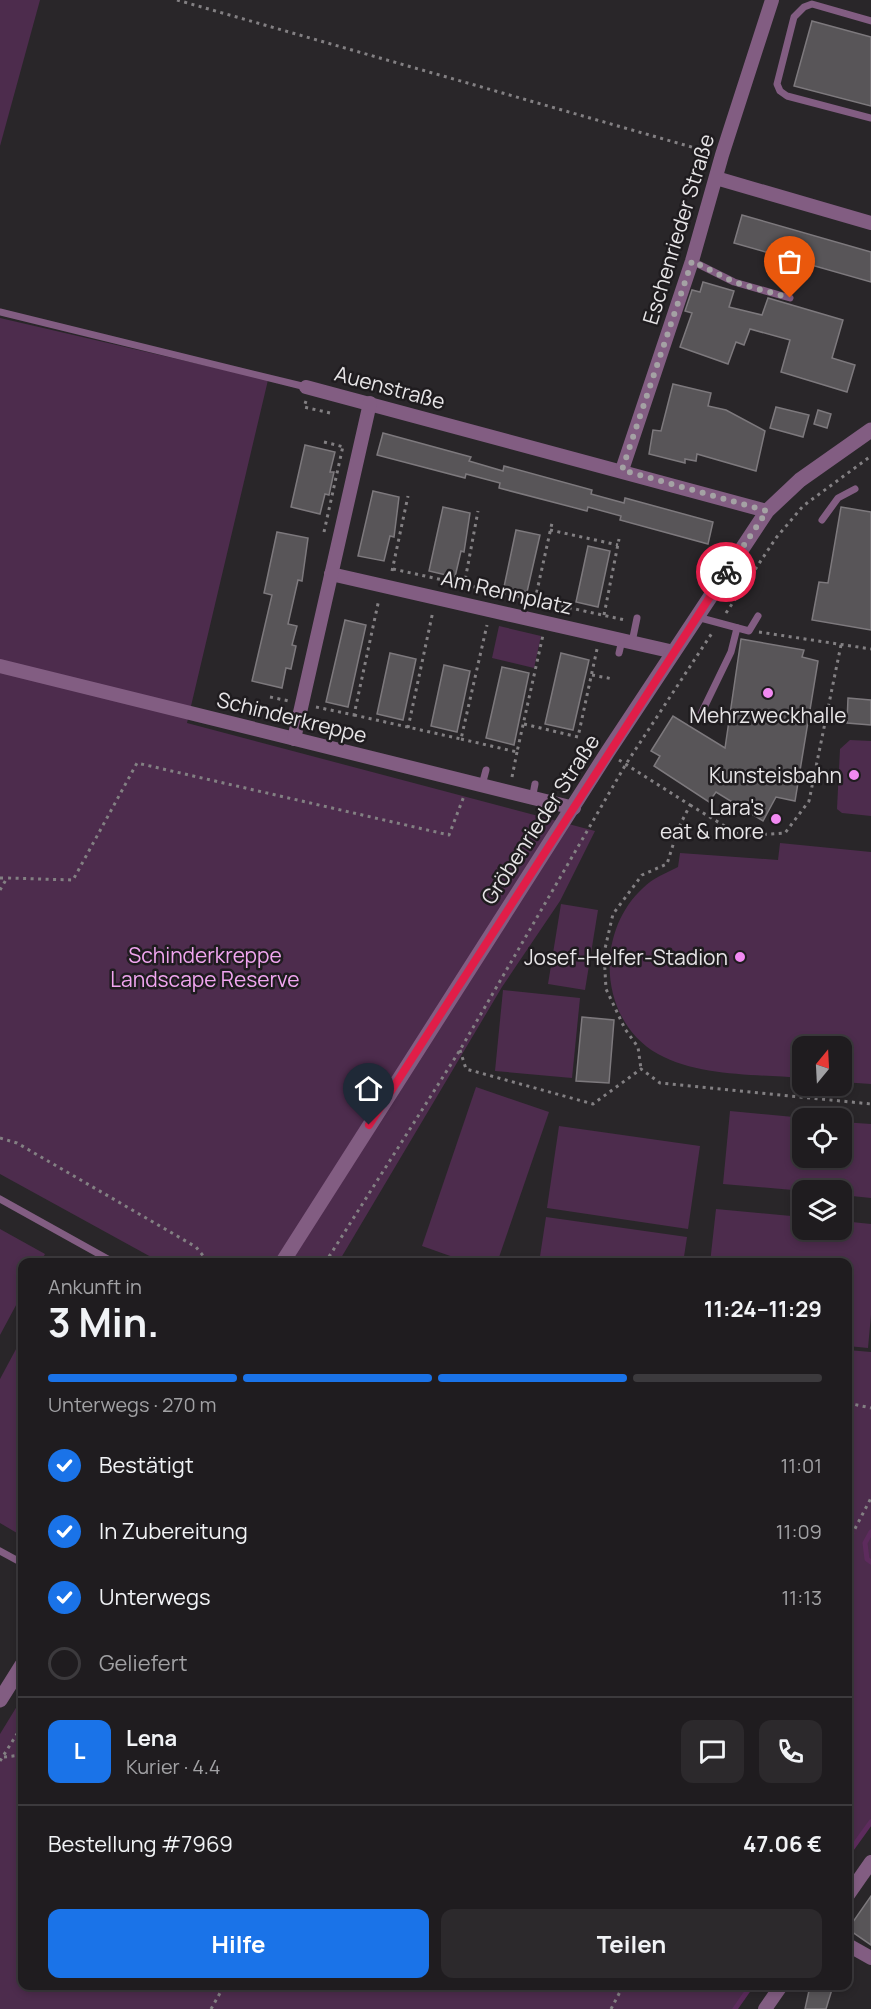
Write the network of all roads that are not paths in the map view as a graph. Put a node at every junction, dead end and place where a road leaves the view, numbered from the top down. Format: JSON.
{"nodes":[{"id":1,"x":772,"y":0,"type":"edge"},
{"id":2,"x":871,"y":21,"type":"edge"},
{"id":3,"x":871,"y":118,"type":"edge"},
{"id":4,"x":716,"y":178,"type":"junction"},
{"id":5,"x":871,"y":223,"type":"edge"},
{"id":6,"x":692,"y":261,"type":"junction"},
{"id":7,"x":790,"y":298,"type":"dead end"},
{"id":8,"x":0,"y":312,"type":"edge"},
{"id":9,"x":306,"y":387,"type":"joint"},
{"id":10,"x":370,"y":403,"type":"junction"},
{"id":11,"x":871,"y":430,"type":"edge"},
{"id":12,"x":622,"y":470,"type":"junction"},
{"id":13,"x":855,"y":489,"type":"dead end"},
{"id":14,"x":767,"y":511,"type":"junction"},
{"id":15,"x":822,"y":520,"type":"dead end"},
{"id":16,"x":331,"y":574,"type":"junction"},
{"id":17,"x":758,"y":616,"type":"dead end"},
{"id":18,"x":697,"y":617,"type":"junction"},
{"id":19,"x":636,"y":620,"type":"road end"},
{"id":20,"x":737,"y":628,"type":"junction"},
{"id":21,"x":624,"y":645,"type":"junction"},
{"id":22,"x":674,"y":652,"type":"junction"},
{"id":23,"x":0,"y":666,"type":"edge"},
{"id":24,"x":700,"y":716,"type":"dead end"},
{"id":25,"x":294,"y":739,"type":"junction"},
{"id":26,"x":486,"y":770,"type":"dead end"},
{"id":27,"x":475,"y":784,"type":"junction"},
{"id":28,"x":535,"y":784,"type":"dead end"},
{"id":29,"x":532,"y":799,"type":"junction"},
{"id":30,"x":574,"y":808,"type":"junction"},
{"id":31,"x":0,"y":1199,"type":"edge"},
{"id":32,"x":106,"y":1258,"type":"edge"},
{"id":33,"x":285,"y":1258,"type":"edge"},
{"id":34,"x":0,"y":1551,"type":"edge"},
{"id":35,"x":18,"y":1561,"type":"edge"},
{"id":36,"x":18,"y":1671,"type":"edge"},
{"id":37,"x":0,"y":1700,"type":"edge"},
{"id":38,"x":871,"y":1862,"type":"edge"},
{"id":39,"x":852,"y":1889,"type":"edge"},
{"id":40,"x":852,"y":1947,"type":"edge"},
{"id":41,"x":871,"y":1959,"type":"edge"},
{"id":42,"x":779,"y":1990,"type":"edge"},
{"id":43,"x":765,"y":2009,"type":"edge"}],
"edges":[{"from":1,"to":4,"type":"street","name":"Eschenrieder Straße"},
{"from":2,"to":3,"type":"lane"},
{"from":4,"to":5,"type":"street"},
{"from":4,"to":6,"type":"street","name":"Eschenrieder Straße"},
{"from":6,"to":7,"type":"lane"},
{"from":6,"to":12,"type":"street","name":"Eschenrieder Straße"},
{"from":8,"to":9,"type":"lane","name":"Auenstraße"},
{"from":9,"to":10,"type":"street","name":"Auenstraße"},
{"from":10,"to":12,"type":"street","name":"Auenstraße"},
{"from":10,"to":16,"type":"street"},
{"from":11,"to":14,"type":"street","name":"Gröbenrieder Straße"},
{"from":12,"to":14,"type":"street","name":"Auenstraße"},
{"from":13,"to":15,"type":"lane"},
{"from":14,"to":18,"type":"street","name":"Gröbenrieder Straße"},
{"from":16,"to":21,"type":"street","name":"Am Rennplatz"},
{"from":16,"to":25,"type":"street"},
{"from":17,"to":20,"type":"lane"},
{"from":18,"to":20,"type":"lane"},
{"from":18,"to":22,"type":"street","name":"Gröbenrieder Straße"},
{"from":19,"to":21,"type":"lane"},
{"from":20,"to":24,"type":"lane"},
{"from":21,"to":22,"type":"street","name":"Am Rennplatz"},
{"from":22,"to":30,"type":"street","name":"Gröbenrieder Straße"},
{"from":23,"to":25,"type":"street","name":"Schinderkreppe"},
{"from":25,"to":27,"type":"street","name":"Schinderkreppe"},
{"from":26,"to":27,"type":"lane"},
{"from":27,"to":29,"type":"street","name":"Schinderkreppe"},
{"from":28,"to":29,"type":"lane"},
{"from":29,"to":30,"type":"street","name":"Schinderkreppe"},
{"from":30,"to":33,"type":"street","name":"Gröbenrieder Straße"},
{"from":31,"to":32,"type":"lane"},
{"from":34,"to":35,"type":"lane"},
{"from":36,"to":37,"type":"street"},
{"from":38,"to":39,"type":"street"},
{"from":40,"to":41,"type":"street"},
{"from":42,"to":43,"type":"street"}]}
